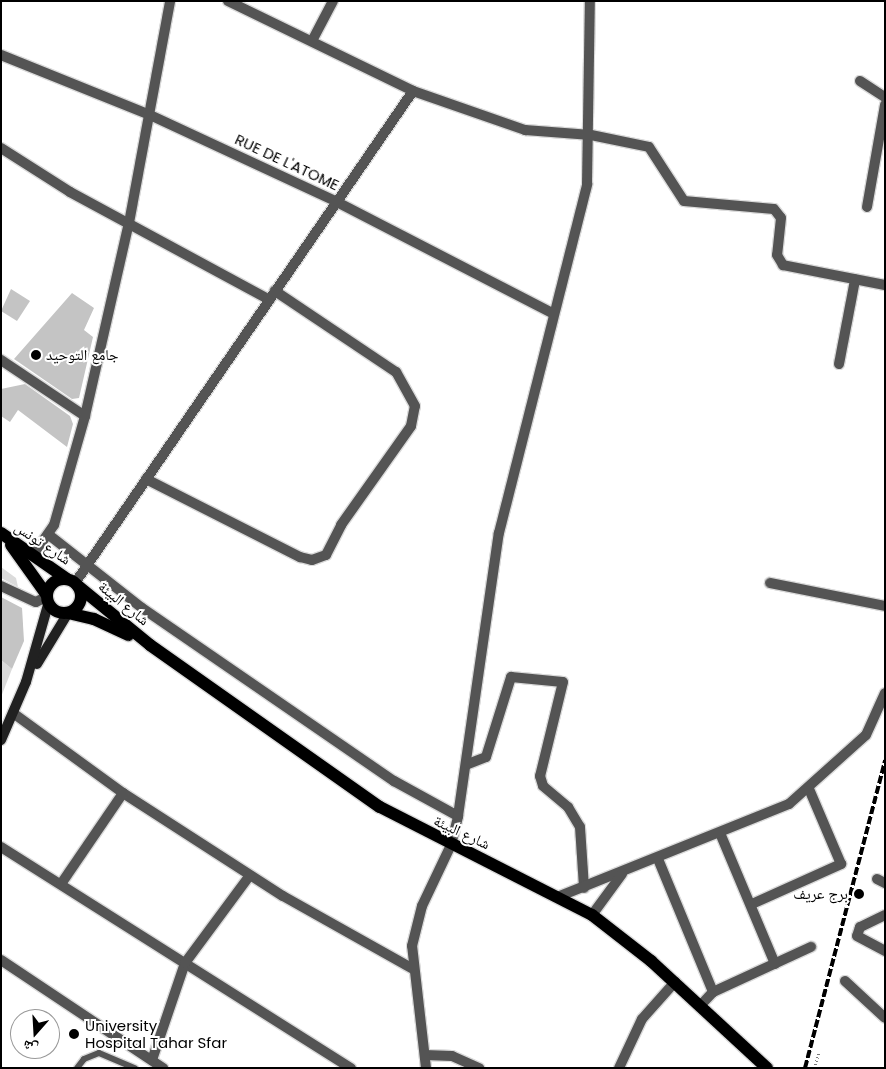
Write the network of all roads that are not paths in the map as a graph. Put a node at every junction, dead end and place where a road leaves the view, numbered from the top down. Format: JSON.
{"nodes":[{"id":1,"x":170,"y":1,"type":"edge"},
{"id":2,"x":228,"y":1,"type":"edge"},
{"id":3,"x":333,"y":1,"type":"edge"},
{"id":4,"x":590,"y":1,"type":"edge"},
{"id":5,"x":312,"y":41,"type":"junction"},
{"id":6,"x":1,"y":55,"type":"edge"},
{"id":7,"x":860,"y":81,"type":"dead end"},
{"id":8,"x":413,"y":91,"type":"junction"},
{"id":9,"x":885,"y":97,"type":"edge"},
{"id":10,"x":885,"y":105,"type":"edge"},
{"id":11,"x":150,"y":115,"type":"junction"},
{"id":12,"x":591,"y":135,"type":"junction"},
{"id":13,"x":1,"y":148,"type":"edge"},
{"id":14,"x":337,"y":202,"type":"junction"},
{"id":15,"x":867,"y":207,"type":"dead end"},
{"id":16,"x":129,"y":223,"type":"junction"},
{"id":17,"x":856,"y":280,"type":"junction"},
{"id":18,"x":885,"y":285,"type":"edge"},
{"id":19,"x":273,"y":296,"type":"junction"},
{"id":20,"x":552,"y":313,"type":"junction"},
{"id":21,"x":1,"y":360,"type":"edge"},
{"id":22,"x":839,"y":364,"type":"dead end"},
{"id":23,"x":85,"y":416,"type":"junction"},
{"id":24,"x":146,"y":479,"type":"junction"},
{"id":25,"x":48,"y":535,"type":"junction"},
{"id":26,"x":33,"y":555,"type":"junction"},
{"id":27,"x":88,"y":564,"type":"junction"},
{"id":28,"x":74,"y":583,"type":"junction"},
{"id":29,"x":770,"y":583,"type":"dead end"},
{"id":30,"x":1,"y":586,"type":"edge"},
{"id":31,"x":47,"y":599,"type":"junction"},
{"id":32,"x":885,"y":606,"type":"edge"},
{"id":33,"x":68,"y":613,"type":"junction"},
{"id":34,"x":150,"y":644,"type":"junction"},
{"id":35,"x":26,"y":682,"type":"junction"},
{"id":36,"x":884,"y":695,"type":"edge"},
{"id":37,"x":13,"y":713,"type":"junction"},
{"id":38,"x":1,"y":740,"type":"edge"},
{"id":39,"x":468,"y":764,"type":"junction"},
{"id":40,"x":809,"y":789,"type":"junction"},
{"id":41,"x":123,"y":794,"type":"junction"},
{"id":42,"x":458,"y":816,"type":"junction"},
{"id":43,"x":720,"y":833,"type":"junction"},
{"id":44,"x":451,"y":845,"type":"junction"},
{"id":45,"x":1,"y":847,"type":"edge"},
{"id":46,"x":658,"y":859,"type":"junction"},
{"id":47,"x":622,"y":874,"type":"junction"},
{"id":48,"x":250,"y":875,"type":"junction"},
{"id":49,"x":60,"y":884,"type":"junction"},
{"id":50,"x":584,"y":888,"type":"junction"},
{"id":51,"x":560,"y":896,"type":"junction"},
{"id":52,"x":752,"y":904,"type":"junction"},
{"id":53,"x":885,"y":914,"type":"edge"},
{"id":54,"x":592,"y":915,"type":"junction"},
{"id":55,"x":812,"y":947,"type":"dead end"},
{"id":56,"x":885,"y":951,"type":"edge"},
{"id":57,"x":1,"y":960,"type":"edge"},
{"id":58,"x":185,"y":963,"type":"junction"},
{"id":59,"x":775,"y":964,"type":"junction"},
{"id":60,"x":413,"y":969,"type":"junction"},
{"id":61,"x":846,"y":981,"type":"dead end"},
{"id":62,"x":675,"y":982,"type":"junction"},
{"id":63,"x":713,"y":992,"type":"junction"},
{"id":64,"x":701,"y":1005,"type":"junction"},
{"id":65,"x":885,"y":1018,"type":"edge"},
{"id":66,"x":425,"y":1055,"type":"junction"},
{"id":67,"x":752,"y":1056,"type":"junction"},
{"id":68,"x":152,"y":1060,"type":"junction"},
{"id":69,"x":77,"y":1068,"type":"edge"},
{"id":70,"x":135,"y":1068,"type":"edge"},
{"id":71,"x":163,"y":1068,"type":"edge"},
{"id":72,"x":351,"y":1068,"type":"edge"},
{"id":73,"x":426,"y":1068,"type":"edge"},
{"id":74,"x":479,"y":1068,"type":"edge"},
{"id":75,"x":619,"y":1068,"type":"edge"},
{"id":76,"x":762,"y":1068,"type":"edge"},
{"id":77,"x":767,"y":1068,"type":"edge"}],
"edges":[{"from":1,"to":11,"type":"street"},
{"from":2,"to":5,"type":"street"},
{"from":3,"to":5,"type":"street"},
{"from":4,"to":12,"type":"street"},
{"from":5,"to":8,"type":"street"},
{"from":6,"to":11,"type":"street","name":"RUE DE L'ATOME"},
{"from":7,"to":9,"type":"street"},
{"from":8,"to":12,"type":"street"},
{"from":8,"to":14,"type":"street"},
{"from":10,"to":15,"type":"street"},
{"from":11,"to":14,"type":"street","name":"RUE DE L'ATOME"},
{"from":11,"to":16,"type":"street"},
{"from":12,"to":17,"type":"street"},
{"from":12,"to":20,"type":"street"},
{"from":13,"to":16,"type":"street"},
{"from":14,"to":19,"type":"street"},
{"from":14,"to":20,"type":"street","name":"RUE DE L'ATOME"},
{"from":16,"to":19,"type":"street"},
{"from":16,"to":23,"type":"street"},
{"from":17,"to":18,"type":"street"},
{"from":17,"to":22,"type":"street"},
{"from":19,"to":24,"type":"street"},
{"from":19,"to":24,"type":"street"},
{"from":20,"to":39,"type":"street"},
{"from":21,"to":23,"type":"street"},
{"from":23,"to":25,"type":"street"},
{"from":24,"to":27,"type":"street"},
{"from":25,"to":26,"type":"street"},
{"from":25,"to":27,"type":"street"},
{"from":26,"to":28,"type":"main road","name":"شارع تونس"},
{"from":26,"to":31,"type":"main road","name":"شارع تونس"},
{"from":27,"to":28,"type":"street"},
{"from":27,"to":42,"type":"street"},
{"from":28,"to":31,"type":"main road"},
{"from":28,"to":33,"type":"main road"},
{"from":28,"to":34,"type":"main road","name":"شارع البيئة"},
{"from":29,"to":32,"type":"street"},
{"from":30,"to":31,"type":"street"},
{"from":31,"to":33,"type":"main road","name":"شارع البيئة"},
{"from":31,"to":35,"type":"street"},
{"from":33,"to":34,"type":"main road","name":"شارع البيئة"},
{"from":33,"to":35,"type":"street"},
{"from":34,"to":44,"type":"main road","name":"شارع البيئة"},
{"from":35,"to":37,"type":"street"},
{"from":36,"to":40,"type":"street"},
{"from":37,"to":38,"type":"street"},
{"from":37,"to":41,"type":"street"},
{"from":39,"to":42,"type":"street"},
{"from":39,"to":50,"type":"street"},
{"from":40,"to":43,"type":"street"},
{"from":40,"to":52,"type":"street"},
{"from":41,"to":48,"type":"street"},
{"from":41,"to":49,"type":"street"},
{"from":42,"to":44,"type":"street"},
{"from":43,"to":46,"type":"street"},
{"from":43,"to":52,"type":"street"},
{"from":44,"to":51,"type":"main road","name":"شارع البيئة"},
{"from":44,"to":60,"type":"street"},
{"from":45,"to":49,"type":"street"},
{"from":46,"to":47,"type":"street"},
{"from":46,"to":63,"type":"street"},
{"from":47,"to":50,"type":"street"},
{"from":47,"to":54,"type":"street"},
{"from":48,"to":58,"type":"street"},
{"from":48,"to":60,"type":"street"},
{"from":49,"to":58,"type":"street"},
{"from":50,"to":51,"type":"street"},
{"from":51,"to":54,"type":"main road","name":"شارع البيئة"},
{"from":52,"to":59,"type":"street"},
{"from":53,"to":56,"type":"street"},
{"from":54,"to":62,"type":"main road","name":"شارع البيئة"},
{"from":55,"to":59,"type":"street"},
{"from":57,"to":68,"type":"street"},
{"from":58,"to":68,"type":"street"},
{"from":58,"to":72,"type":"street"},
{"from":59,"to":63,"type":"street"},
{"from":60,"to":66,"type":"street"},
{"from":61,"to":65,"type":"street"},
{"from":62,"to":64,"type":"main road","name":"شارع البيئة"},
{"from":62,"to":75,"type":"street"},
{"from":63,"to":64,"type":"street"},
{"from":64,"to":67,"type":"main road","name":"شارع البيئة"},
{"from":66,"to":73,"type":"street"},
{"from":66,"to":74,"type":"street"},
{"from":67,"to":76,"type":"main road","name":"شارع البيئة"},
{"from":67,"to":77,"type":"main road","name":"شارع البيئة"},
{"from":68,"to":71,"type":"street"},
{"from":69,"to":70,"type":"lane"}]}
